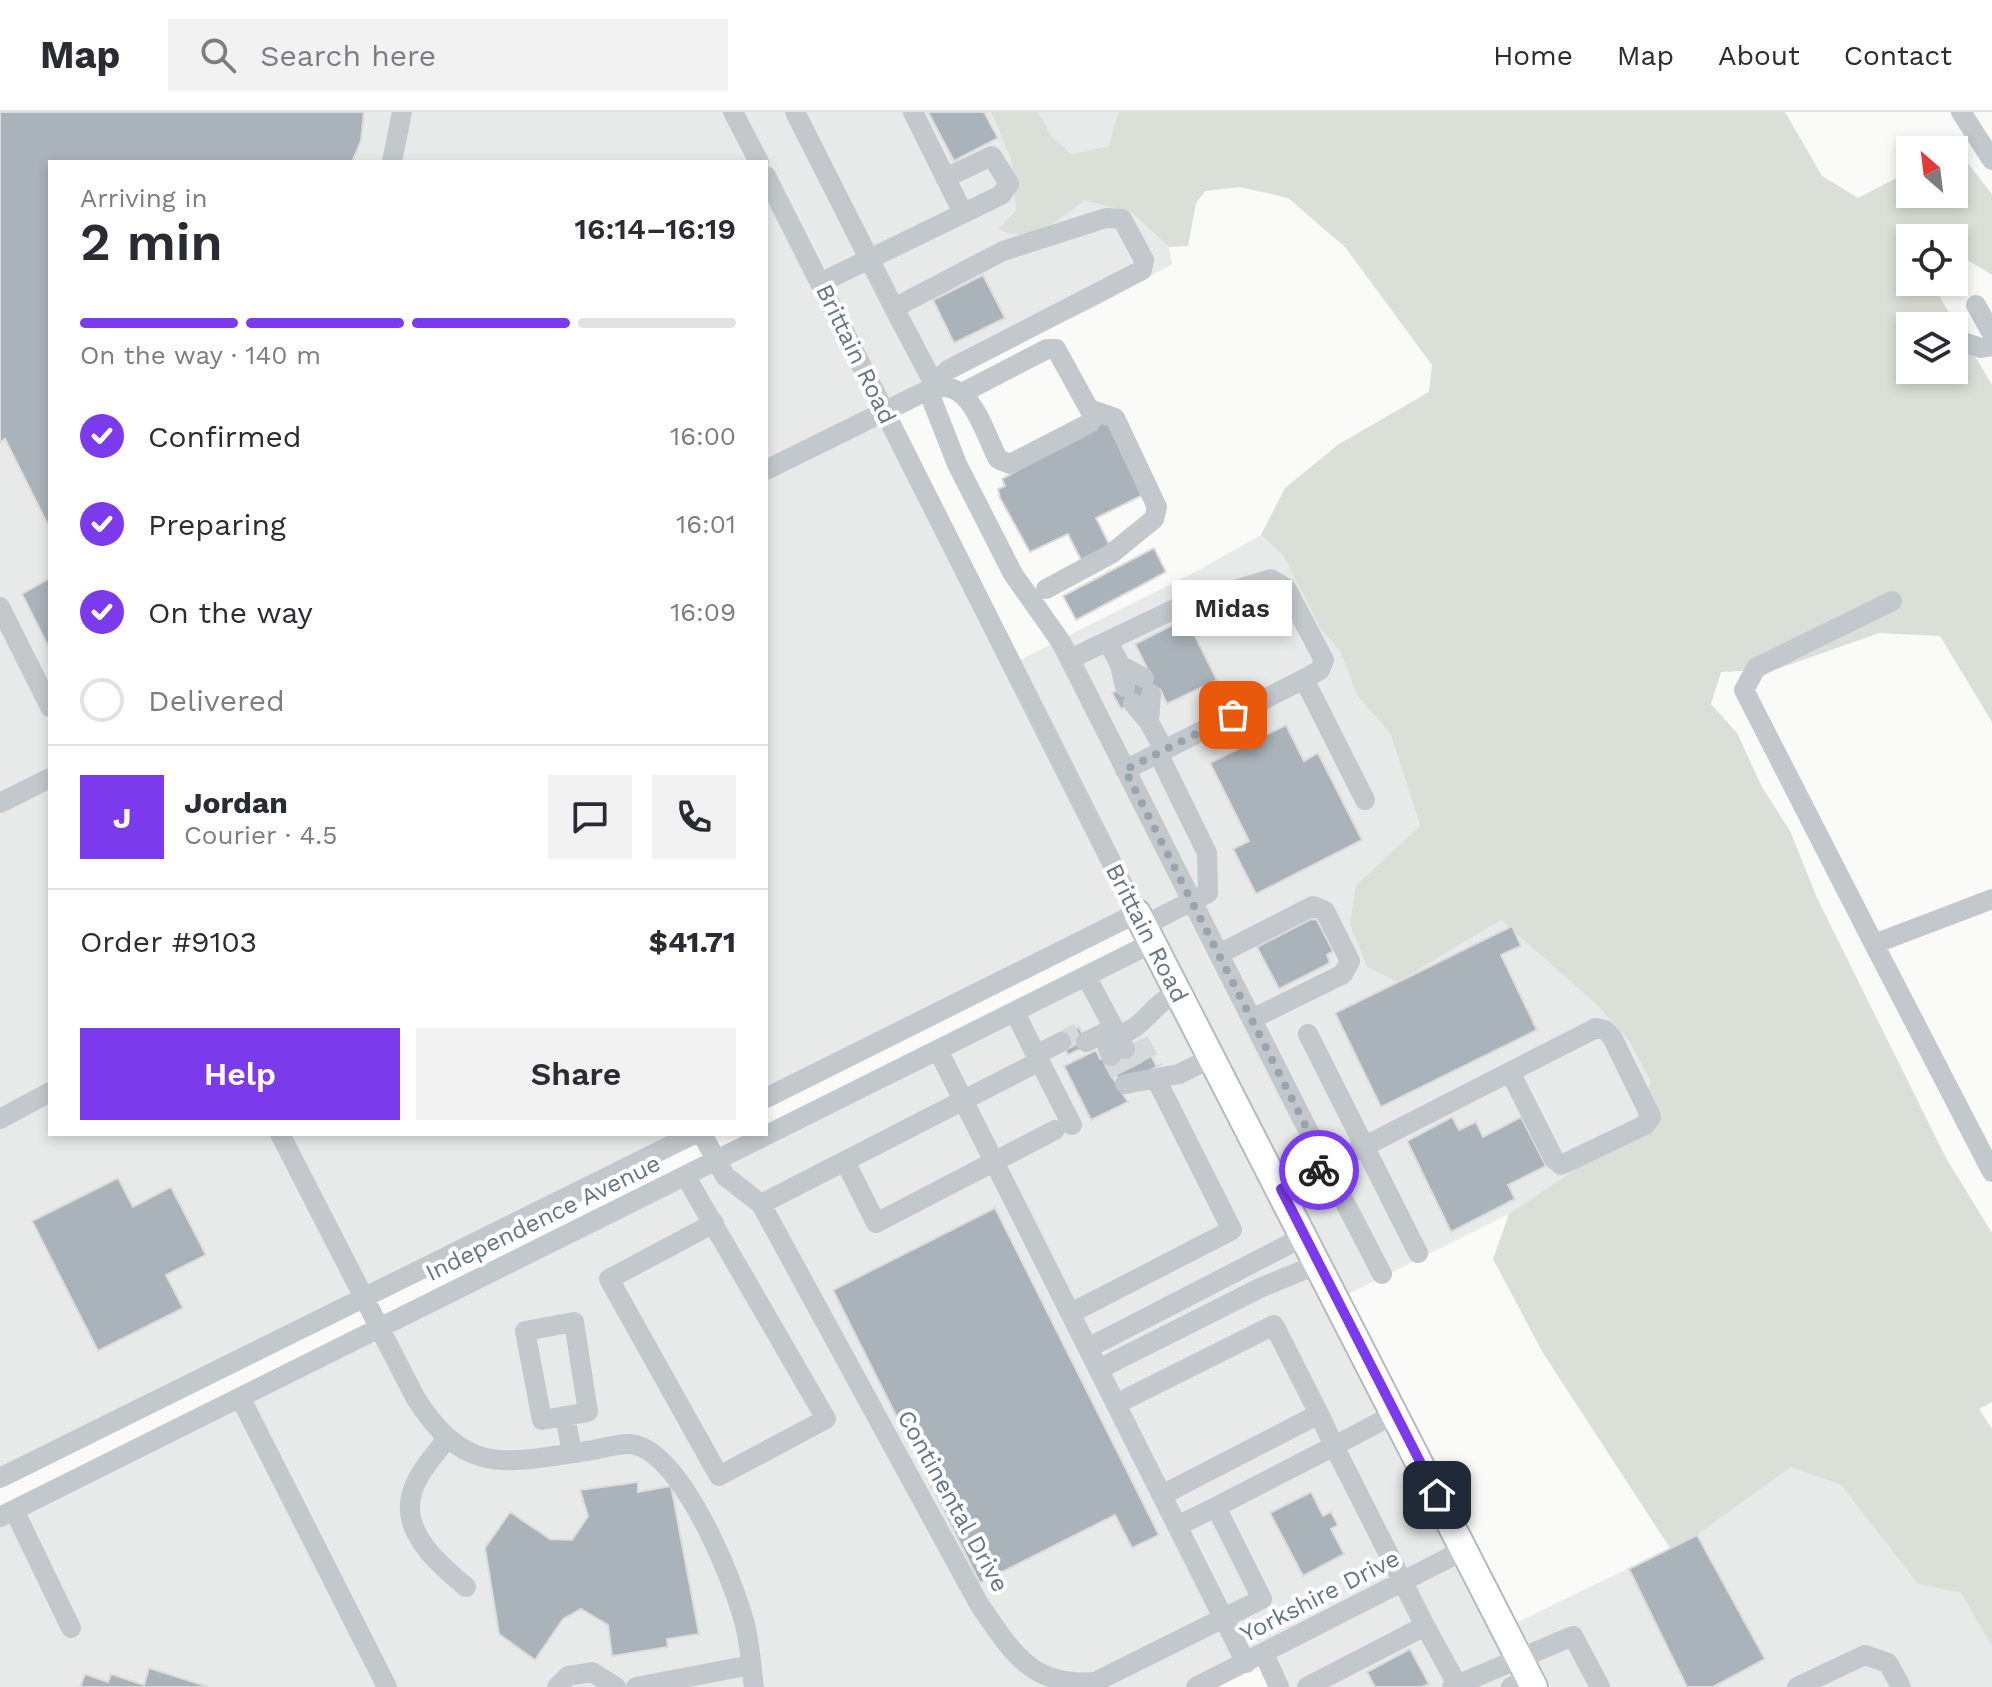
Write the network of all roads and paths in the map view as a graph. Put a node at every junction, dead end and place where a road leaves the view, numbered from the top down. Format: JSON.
{"nodes":[{"id":1,"x":402,"y":112,"type":"edge"},
{"id":2,"x":733,"y":112,"type":"edge"},
{"id":3,"x":795,"y":112,"type":"edge"},
{"id":4,"x":913,"y":112,"type":"edge"},
{"id":5,"x":1961,"y":112,"type":"edge"},
{"id":6,"x":392,"y":160,"type":"edge"},
{"id":7,"x":758,"y":160,"type":"edge"},
{"id":8,"x":1992,"y":160,"type":"edge"},
{"id":9,"x":945,"y":178,"type":"junction"},
{"id":10,"x":768,"y":180,"type":"edge"},
{"id":11,"x":963,"y":213,"type":"junction"},
{"id":12,"x":869,"y":258,"type":"junction"},
{"id":13,"x":820,"y":283,"type":"junction"},
{"id":14,"x":1976,"y":305,"type":"dead end"},
{"id":15,"x":894,"y":308,"type":"junction"},
{"id":16,"x":1992,"y":334,"type":"edge"},
{"id":17,"x":1968,"y":344,"type":"edge"},
{"id":18,"x":1992,"y":346,"type":"edge"},
{"id":19,"x":930,"y":386,"type":"junction"},
{"id":20,"x":964,"y":392,"type":"junction"},
{"id":21,"x":1092,"y":410,"type":"junction"},
{"id":22,"x":885,"y":413,"type":"junction"},
{"id":23,"x":768,"y":469,"type":"edge"},
{"id":24,"x":1046,"y":589,"type":"dead end"},
{"id":25,"x":1892,"y":601,"type":"dead end"},
{"id":26,"x":0,"y":607,"type":"edge"},
{"id":27,"x":1108,"y":641,"type":"junction"},
{"id":28,"x":1070,"y":659,"type":"junction"},
{"id":29,"x":1304,"y":679,"type":"junction"},
{"id":30,"x":48,"y":703,"type":"edge"},
{"id":31,"x":1161,"y":752,"type":"junction"},
{"id":32,"x":1125,"y":770,"type":"junction"},
{"id":33,"x":48,"y":779,"type":"edge"},
{"id":34,"x":1365,"y":800,"type":"dead end"},
{"id":35,"x":0,"y":803,"type":"edge"},
{"id":36,"x":1992,"y":899,"type":"edge"},
{"id":37,"x":1192,"y":901,"type":"junction"},
{"id":38,"x":1144,"y":928,"type":"junction"},
{"id":39,"x":1874,"y":944,"type":"junction"},
{"id":40,"x":1219,"y":954,"type":"junction"},
{"id":41,"x":1086,"y":976,"type":"junction"},
{"id":42,"x":1177,"y":993,"type":"junction"},
{"id":43,"x":1015,"y":1012,"type":"junction"},
{"id":44,"x":1252,"y":1019,"type":"junction"},
{"id":45,"x":1308,"y":1034,"type":"dead end"},
{"id":46,"x":1084,"y":1037,"type":"tunnel mouth"},
{"id":47,"x":1121,"y":1037,"type":"junction"},
{"id":48,"x":1064,"y":1047,"type":"tunnel mouth"},
{"id":49,"x":938,"y":1050,"type":"junction"},
{"id":50,"x":1211,"y":1058,"type":"junction"},
{"id":51,"x":1039,"y":1060,"type":"junction"},
{"id":52,"x":1510,"y":1072,"type":"junction"},
{"id":53,"x":48,"y":1093,"type":"edge"},
{"id":54,"x":768,"y":1097,"type":"edge"},
{"id":55,"x":964,"y":1100,"type":"junction"},
{"id":56,"x":0,"y":1119,"type":"edge"},
{"id":57,"x":281,"y":1136,"type":"edge"},
{"id":58,"x":690,"y":1136,"type":"edge"},
{"id":59,"x":703,"y":1136,"type":"edge"},
{"id":60,"x":768,"y":1136,"type":"edge"},
{"id":61,"x":768,"y":1136,"type":"edge"},
{"id":62,"x":1364,"y":1147,"type":"junction"},
{"id":63,"x":845,"y":1161,"type":"junction"},
{"id":64,"x":716,"y":1162,"type":"junction"},
{"id":65,"x":995,"y":1162,"type":"junction"},
{"id":66,"x":1326,"y":1166,"type":"junction"},
{"id":67,"x":1992,"y":1172,"type":"edge"},
{"id":68,"x":686,"y":1177,"type":"junction"},
{"id":69,"x":1281,"y":1189,"type":"junction"},
{"id":70,"x":761,"y":1204,"type":"junction"},
{"id":71,"x":714,"y":1223,"type":"junction"},
{"id":72,"x":1305,"y":1236,"type":"junction"},
{"id":73,"x":1418,"y":1253,"type":"dead end"},
{"id":74,"x":1318,"y":1264,"type":"junction"},
{"id":75,"x":1382,"y":1274,"type":"dead end"},
{"id":76,"x":364,"y":1299,"type":"junction"},
{"id":77,"x":1071,"y":1313,"type":"junction"},
{"id":78,"x":379,"y":1329,"type":"junction"},
{"id":79,"x":1088,"y":1348,"type":"junction"},
{"id":80,"x":1099,"y":1369,"type":"junction"},
{"id":81,"x":241,"y":1399,"type":"junction"},
{"id":82,"x":1116,"y":1404,"type":"junction"},
{"id":83,"x":1319,"y":1414,"type":"junction"},
{"id":84,"x":1393,"y":1415,"type":"junction"},
{"id":85,"x":565,"y":1416,"type":"junction"},
{"id":86,"x":447,"y":1438,"type":"junction"},
{"id":87,"x":1334,"y":1446,"type":"junction"},
{"id":88,"x":572,"y":1453,"type":"junction"},
{"id":89,"x":0,"y":1478,"type":"edge"},
{"id":90,"x":1162,"y":1495,"type":"junction"},
{"id":91,"x":1216,"y":1507,"type":"junction"},
{"id":92,"x":4,"y":1512,"type":"edge"},
{"id":93,"x":1177,"y":1526,"type":"junction"},
{"id":94,"x":1466,"y":1549,"type":"junction"},
{"id":95,"x":1404,"y":1582,"type":"junction"},
{"id":96,"x":466,"y":1587,"type":"dead end"},
{"id":97,"x":1224,"y":1619,"type":"junction"},
{"id":98,"x":1425,"y":1626,"type":"junction"},
{"id":99,"x":71,"y":1628,"type":"dead end"},
{"id":100,"x":1255,"y":1658,"type":"junction"},
{"id":101,"x":751,"y":1665,"type":"junction"},
{"id":102,"x":1523,"y":1677,"type":"edge"},
{"id":103,"x":1454,"y":1686,"type":"edge"},
{"id":104,"x":387,"y":1687,"type":"edge"},
{"id":105,"x":557,"y":1687,"type":"edge"},
{"id":106,"x":616,"y":1687,"type":"edge"},
{"id":107,"x":636,"y":1687,"type":"edge"},
{"id":108,"x":754,"y":1687,"type":"edge"},
{"id":109,"x":1196,"y":1687,"type":"edge"},
{"id":110,"x":1279,"y":1687,"type":"edge"},
{"id":111,"x":1307,"y":1687,"type":"edge"},
{"id":112,"x":1600,"y":1687,"type":"edge"},
{"id":113,"x":1797,"y":1687,"type":"edge"},
{"id":114,"x":1901,"y":1687,"type":"edge"}],
"edges":[{"from":1,"to":6,"type":"street"},
{"from":2,"to":7,"type":"street"},
{"from":3,"to":12,"type":"street"},
{"from":4,"to":9,"type":"street"},
{"from":5,"to":8,"type":"street"},
{"from":9,"to":11,"type":"street"},
{"from":9,"to":11,"type":"street"},
{"from":10,"to":13,"type":"street","name":"Brittain Road"},
{"from":11,"to":12,"type":"street"},
{"from":12,"to":13,"type":"street"},
{"from":12,"to":15,"type":"street"},
{"from":13,"to":22,"type":"street","name":"Brittain Road"},
{"from":14,"to":16,"type":"street"},
{"from":15,"to":19,"type":"street"},
{"from":15,"to":19,"type":"street"},
{"from":17,"to":18,"type":"street"},
{"from":19,"to":20,"type":"street"},
{"from":19,"to":22,"type":"street"},
{"from":19,"to":28,"type":"street"},
{"from":20,"to":21,"type":"street"},
{"from":20,"to":21,"type":"street"},
{"from":21,"to":24,"type":"street"},
{"from":22,"to":23,"type":"street"},
{"from":22,"to":38,"type":"street","name":"Brittain Road"},
{"from":25,"to":39,"type":"street"},
{"from":26,"to":30,"type":"street"},
{"from":27,"to":28,"type":"street"},
{"from":27,"to":29,"type":"street"},
{"from":27,"to":31,"type":"street"},
{"from":28,"to":32,"type":"street"},
{"from":29,"to":31,"type":"street"},
{"from":29,"to":34,"type":"street"},
{"from":31,"to":32,"type":"street"},
{"from":31,"to":37,"type":"street"},
{"from":32,"to":37,"type":"street"},
{"from":33,"to":35,"type":"street"},
{"from":36,"to":39,"type":"street"},
{"from":37,"to":38,"type":"street"},
{"from":37,"to":40,"type":"street"},
{"from":38,"to":41,"type":"street","name":"Independence Avenue"},
{"from":38,"to":42,"type":"main road","name":"Brittain Road"},
{"from":38,"to":54,"type":"street"},
{"from":39,"to":67,"type":"street"},
{"from":40,"to":44,"type":"street"},
{"from":40,"to":44,"type":"street"},
{"from":41,"to":43,"type":"street","name":"Independence Avenue"},
{"from":41,"to":47,"type":"street"},
{"from":42,"to":47,"type":"street"},
{"from":42,"to":50,"type":"main road","name":"Brittain Road"},
{"from":43,"to":49,"type":"street","name":"Independence Avenue"},
{"from":43,"to":51,"type":"street"},
{"from":44,"to":66,"type":"street"},
{"from":45,"to":62,"type":"street"},
{"from":46,"to":47,"type":"street"},
{"from":48,"to":51,"type":"street"},
{"from":49,"to":55,"type":"street"},
{"from":49,"to":61,"type":"street","name":"Independence Avenue"},
{"from":50,"to":69,"type":"main road","name":"Brittain Road"},
{"from":50,"to":77,"type":"street"},
{"from":51,"to":55,"type":"street"},
{"from":51,"to":65,"type":"street"},
{"from":52,"to":52,"type":"street"},
{"from":52,"to":62,"type":"street"},
{"from":53,"to":56,"type":"street"},
{"from":55,"to":63,"type":"street"},
{"from":55,"to":65,"type":"street"},
{"from":57,"to":76,"type":"street"},
{"from":58,"to":76,"type":"street","name":"Independence Avenue"},
{"from":59,"to":64,"type":"street","name":"Continental Drive"},
{"from":60,"to":64,"type":"street","name":"Independence Avenue"},
{"from":62,"to":66,"type":"street"},
{"from":62,"to":73,"type":"street"},
{"from":63,"to":65,"type":"street"},
{"from":63,"to":70,"type":"street"},
{"from":64,"to":68,"type":"street","name":"Independence Avenue"},
{"from":64,"to":70,"type":"street","name":"Continental Drive"},
{"from":65,"to":77,"type":"street"},
{"from":66,"to":69,"type":"street"},
{"from":66,"to":75,"type":"street"},
{"from":68,"to":71,"type":"street"},
{"from":68,"to":78,"type":"street","name":"Independence Avenue"},
{"from":69,"to":72,"type":"main road","name":"Brittain Road"},
{"from":70,"to":97,"type":"street","name":"Continental Drive"},
{"from":71,"to":71,"type":"street"},
{"from":72,"to":74,"type":"main road","name":"Brittain Road"},
{"from":72,"to":79,"type":"street"},
{"from":74,"to":80,"type":"street"},
{"from":74,"to":84,"type":"main road","name":"Brittain Road"},
{"from":76,"to":78,"type":"street"},
{"from":76,"to":89,"type":"street","name":"Independence Avenue"},
{"from":77,"to":79,"type":"street"},
{"from":78,"to":81,"type":"street","name":"Independence Avenue"},
{"from":78,"to":86,"type":"street"},
{"from":79,"to":80,"type":"street"},
{"from":80,"to":82,"type":"street"},
{"from":81,"to":92,"type":"street","name":"Independence Avenue"},
{"from":81,"to":104,"type":"street"},
{"from":82,"to":83,"type":"street"},
{"from":82,"to":90,"type":"street"},
{"from":83,"to":87,"type":"street"},
{"from":83,"to":90,"type":"street"},
{"from":84,"to":87,"type":"street"},
{"from":84,"to":94,"type":"main road","name":"Brittain Road"},
{"from":85,"to":85,"type":"street"},
{"from":85,"to":88,"type":"street"},
{"from":86,"to":88,"type":"street"},
{"from":86,"to":96,"type":"street"},
{"from":87,"to":91,"type":"street"},
{"from":87,"to":95,"type":"street"},
{"from":88,"to":101,"type":"street"},
{"from":90,"to":93,"type":"street"},
{"from":91,"to":93,"type":"street"},
{"from":91,"to":97,"type":"street","name":"Continental Drive"},
{"from":92,"to":99,"type":"street"},
{"from":93,"to":97,"type":"street"},
{"from":94,"to":95,"type":"street","name":"Yorkshire Drive"},
{"from":94,"to":102,"type":"main road","name":"Brittain Road"},
{"from":95,"to":98,"type":"street"},
{"from":95,"to":100,"type":"street","name":"Yorkshire Drive"},
{"from":97,"to":100,"type":"street"},
{"from":98,"to":103,"type":"street"},
{"from":98,"to":111,"type":"street"},
{"from":100,"to":109,"type":"street","name":"Yorkshire Drive"},
{"from":100,"to":110,"type":"street"},
{"from":101,"to":107,"type":"street"},
{"from":101,"to":108,"type":"street"},
{"from":102,"to":103,"type":"street"},
{"from":102,"to":112,"type":"street"},
{"from":105,"to":106,"type":"street"},
{"from":113,"to":114,"type":"street"}]}
